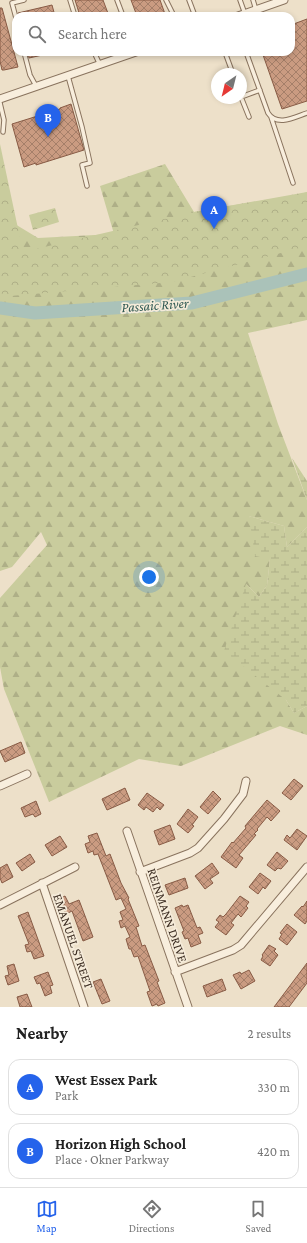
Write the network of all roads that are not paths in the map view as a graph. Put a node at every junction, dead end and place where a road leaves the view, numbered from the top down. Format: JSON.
{"nodes":[{"id":1,"x":24,"y":0,"type":"edge"},
{"id":2,"x":70,"y":0,"type":"edge"},
{"id":3,"x":117,"y":0,"type":"edge"},
{"id":4,"x":166,"y":0,"type":"edge"},
{"id":5,"x":189,"y":0,"type":"edge"},
{"id":6,"x":240,"y":0,"type":"edge"},
{"id":7,"x":253,"y":0,"type":"edge"},
{"id":8,"x":284,"y":0,"type":"edge"},
{"id":9,"x":256,"y":10,"type":"junction"},
{"id":10,"x":14,"y":12,"type":"edge"},
{"id":11,"x":74,"y":12,"type":"edge"},
{"id":12,"x":122,"y":12,"type":"edge"},
{"id":13,"x":172,"y":12,"type":"edge"},
{"id":14,"x":194,"y":12,"type":"edge"},
{"id":15,"x":241,"y":12,"type":"edge"},
{"id":16,"x":250,"y":12,"type":"edge"},
{"id":17,"x":25,"y":56,"type":"edge"},
{"id":18,"x":96,"y":56,"type":"edge"},
{"id":19,"x":125,"y":56,"type":"edge"},
{"id":20,"x":226,"y":56,"type":"edge"},
{"id":21,"x":247,"y":56,"type":"edge"},
{"id":22,"x":100,"y":65,"type":"junction"},
{"id":23,"x":231,"y":68,"type":"edge"},
{"id":24,"x":68,"y":76,"type":"junction"},
{"id":25,"x":37,"y":87,"type":"junction"},
{"id":26,"x":260,"y":90,"type":"junction"},
{"id":27,"x":247,"y":94,"type":"edge"},
{"id":28,"x":0,"y":99,"type":"edge"},
{"id":29,"x":0,"y":104,"type":"edge"},
{"id":30,"x":244,"y":104,"type":"edge"},
{"id":31,"x":307,"y":112,"type":"edge"},
{"id":32,"x":249,"y":118,"type":"dead end"},
{"id":33,"x":271,"y":118,"type":"junction"},
{"id":34,"x":3,"y":132,"type":"dead end"},
{"id":35,"x":293,"y":183,"type":"dead end"},
{"id":36,"x":87,"y":186,"type":"dead end"},
{"id":37,"x":27,"y":774,"type":"dead end"},
{"id":38,"x":246,"y":781,"type":"dead end"},
{"id":39,"x":0,"y":786,"type":"edge"},
{"id":40,"x":127,"y":831,"type":"dead end"},
{"id":41,"x":75,"y":867,"type":"dead end"},
{"id":42,"x":307,"y":867,"type":"edge"},
{"id":43,"x":140,"y":872,"type":"junction"},
{"id":44,"x":42,"y":883,"type":"junction"},
{"id":45,"x":0,"y":904,"type":"edge"},
{"id":46,"x":175,"y":972,"type":"junction"},
{"id":47,"x":84,"y":1007,"type":"edge"},
{"id":48,"x":188,"y":1007,"type":"edge"}],
"edges":[{"from":1,"to":10,"type":"lane"},
{"from":2,"to":11,"type":"lane"},
{"from":3,"to":12,"type":"lane"},
{"from":4,"to":13,"type":"lane"},
{"from":5,"to":14,"type":"lane"},
{"from":6,"to":15,"type":"lane"},
{"from":7,"to":9,"type":"lane"},
{"from":8,"to":9,"type":"street"},
{"from":9,"to":16,"type":"street"},
{"from":17,"to":25,"type":"lane"},
{"from":18,"to":22,"type":"lane"},
{"from":19,"to":22,"type":"street"},
{"from":20,"to":23,"type":"lane"},
{"from":21,"to":26,"type":"lane"},
{"from":22,"to":24,"type":"street"},
{"from":24,"to":25,"type":"street"},
{"from":24,"to":36,"type":"lane"},
{"from":25,"to":28,"type":"street"},
{"from":26,"to":27,"type":"lane"},
{"from":26,"to":33,"type":"lane"},
{"from":29,"to":34,"type":"lane"},
{"from":30,"to":32,"type":"lane"},
{"from":31,"to":33,"type":"lane"},
{"from":33,"to":35,"type":"lane"},
{"from":37,"to":39,"type":"street"},
{"from":38,"to":43,"type":"street"},
{"from":40,"to":43,"type":"street","name":"REINMANN DRIVE"},
{"from":41,"to":44,"type":"street"},
{"from":42,"to":46,"type":"street"},
{"from":43,"to":46,"type":"street","name":"REINMANN DRIVE"},
{"from":44,"to":45,"type":"street"},
{"from":44,"to":47,"type":"street","name":"EMANUEL STREET"},
{"from":46,"to":48,"type":"street","name":"REINMANN DRIVE"}]}
